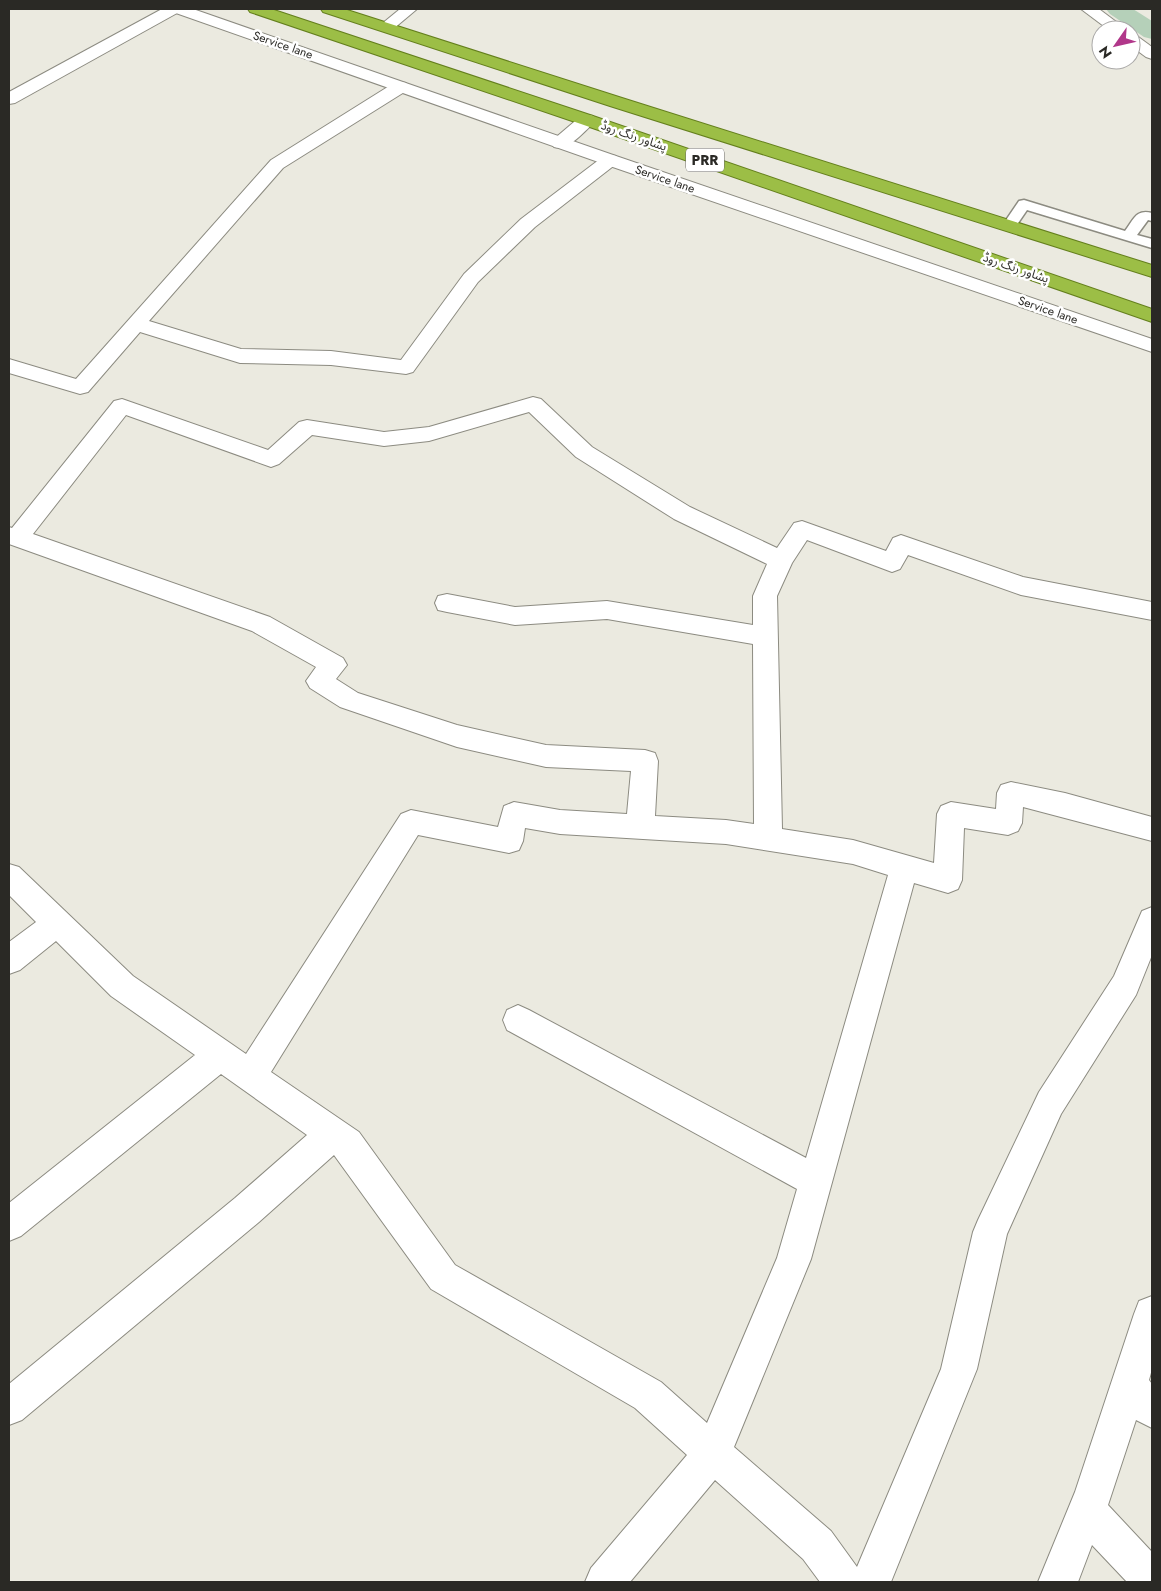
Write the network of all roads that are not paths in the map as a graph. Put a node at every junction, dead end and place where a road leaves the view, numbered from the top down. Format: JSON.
{"nodes":[{"id":1,"x":173,"y":9,"type":"edge"},
{"id":2,"x":179,"y":9,"type":"edge"},
{"id":3,"x":256,"y":9,"type":"edge"},
{"id":4,"x":329,"y":9,"type":"edge"},
{"id":5,"x":409,"y":9,"type":"edge"},
{"id":6,"x":1089,"y":9,"type":"edge"},
{"id":7,"x":1105,"y":20,"type":"edge"},
{"id":8,"x":386,"y":27,"type":"junction"},
{"id":9,"x":1141,"y":46,"type":"edge"},
{"id":10,"x":1152,"y":54,"type":"edge"},
{"id":11,"x":400,"y":87,"type":"junction"},
{"id":12,"x":9,"y":99,"type":"edge"},
{"id":13,"x":588,"y":120,"type":"junction"},
{"id":14,"x":560,"y":143,"type":"junction"},
{"id":15,"x":610,"y":160,"type":"junction"},
{"id":16,"x":1152,"y":217,"type":"edge"},
{"id":17,"x":1009,"y":226,"type":"junction"},
{"id":18,"x":1128,"y":237,"type":"junction"},
{"id":19,"x":1152,"y":244,"type":"edge"},
{"id":20,"x":1152,"y":271,"type":"edge"},
{"id":21,"x":1152,"y":316,"type":"edge"},
{"id":22,"x":136,"y":324,"type":"junction"},
{"id":23,"x":1152,"y":346,"type":"edge"},
{"id":24,"x":9,"y":366,"type":"edge"},
{"id":25,"x":13,"y":537,"type":"edge"},
{"id":26,"x":781,"y":560,"type":"junction"},
{"id":27,"x":447,"y":603,"type":"dead end"},
{"id":28,"x":1152,"y":611,"type":"edge"},
{"id":29,"x":767,"y":637,"type":"junction"},
{"id":30,"x":640,"y":827,"type":"junction"},
{"id":31,"x":1152,"y":829,"type":"edge"},
{"id":32,"x":768,"y":839,"type":"junction"},
{"id":33,"x":904,"y":868,"type":"junction"},
{"id":34,"x":9,"y":876,"type":"edge"},
{"id":35,"x":1152,"y":920,"type":"edge"},
{"id":36,"x":57,"y":923,"type":"junction"},
{"id":37,"x":9,"y":960,"type":"edge"},
{"id":38,"x":518,"y":1020,"type":"dead end"},
{"id":39,"x":220,"y":1055,"type":"junction"},
{"id":40,"x":250,"y":1076,"type":"junction"},
{"id":41,"x":333,"y":1134,"type":"junction"},
{"id":42,"x":816,"y":1181,"type":"junction"},
{"id":43,"x":9,"y":1224,"type":"edge"},
{"id":44,"x":1152,"y":1314,"type":"edge"},
{"id":45,"x":1140,"y":1398,"type":"edge"},
{"id":46,"x":9,"y":1407,"type":"edge"},
{"id":47,"x":713,"y":1453,"type":"junction"},
{"id":48,"x":1087,"y":1510,"type":"junction"},
{"id":49,"x":1152,"y":1581,"type":"edge"},
{"id":50,"x":605,"y":1582,"type":"edge"},
{"id":51,"x":844,"y":1582,"type":"edge"},
{"id":52,"x":870,"y":1582,"type":"edge"},
{"id":53,"x":1058,"y":1582,"type":"edge"}],
"edges":[{"from":1,"to":12,"type":"street"},
{"from":2,"to":11,"type":"street","name":"Service lane"},
{"from":3,"to":13,"type":"highway","name":"پشاور رنگ روڈ","number":"PRR"},
{"from":4,"to":8,"type":"highway","name":"پشاور رنگ روڈ","number":"PRR"},
{"from":5,"to":8,"type":"street"},
{"from":6,"to":7,"type":"street"},
{"from":8,"to":17,"type":"highway","name":"پشاور رنگ روڈ","number":"PRR"},
{"from":9,"to":10,"type":"street"},
{"from":11,"to":14,"type":"street","name":"Service lane"},
{"from":11,"to":22,"type":"street"},
{"from":13,"to":14,"type":"street"},
{"from":13,"to":21,"type":"highway","name":"پشاور رنگ روڈ","number":"PRR"},
{"from":14,"to":15,"type":"street","name":"Service lane"},
{"from":15,"to":22,"type":"street"},
{"from":15,"to":23,"type":"street","name":"Service lane"},
{"from":16,"to":18,"type":"lane"},
{"from":17,"to":18,"type":"lane"},
{"from":17,"to":20,"type":"highway","name":"پشاور رنگ روڈ","number":"PRR"},
{"from":18,"to":19,"type":"lane"},
{"from":22,"to":24,"type":"street"},
{"from":25,"to":26,"type":"street"},
{"from":25,"to":30,"type":"street"},
{"from":26,"to":28,"type":"street"},
{"from":26,"to":29,"type":"street"},
{"from":27,"to":29,"type":"street"},
{"from":29,"to":32,"type":"street"},
{"from":30,"to":32,"type":"street"},
{"from":30,"to":40,"type":"street"},
{"from":31,"to":33,"type":"street"},
{"from":32,"to":33,"type":"street"},
{"from":33,"to":42,"type":"street"},
{"from":34,"to":36,"type":"street"},
{"from":35,"to":52,"type":"street"},
{"from":36,"to":37,"type":"street"},
{"from":36,"to":39,"type":"street"},
{"from":38,"to":42,"type":"street"},
{"from":39,"to":40,"type":"street"},
{"from":39,"to":43,"type":"street"},
{"from":40,"to":41,"type":"street"},
{"from":41,"to":46,"type":"street"},
{"from":41,"to":47,"type":"street"},
{"from":42,"to":47,"type":"street"},
{"from":44,"to":45,"type":"street"},
{"from":45,"to":48,"type":"street"},
{"from":47,"to":50,"type":"street"},
{"from":47,"to":51,"type":"street"},
{"from":48,"to":49,"type":"street"},
{"from":48,"to":53,"type":"street"}]}
